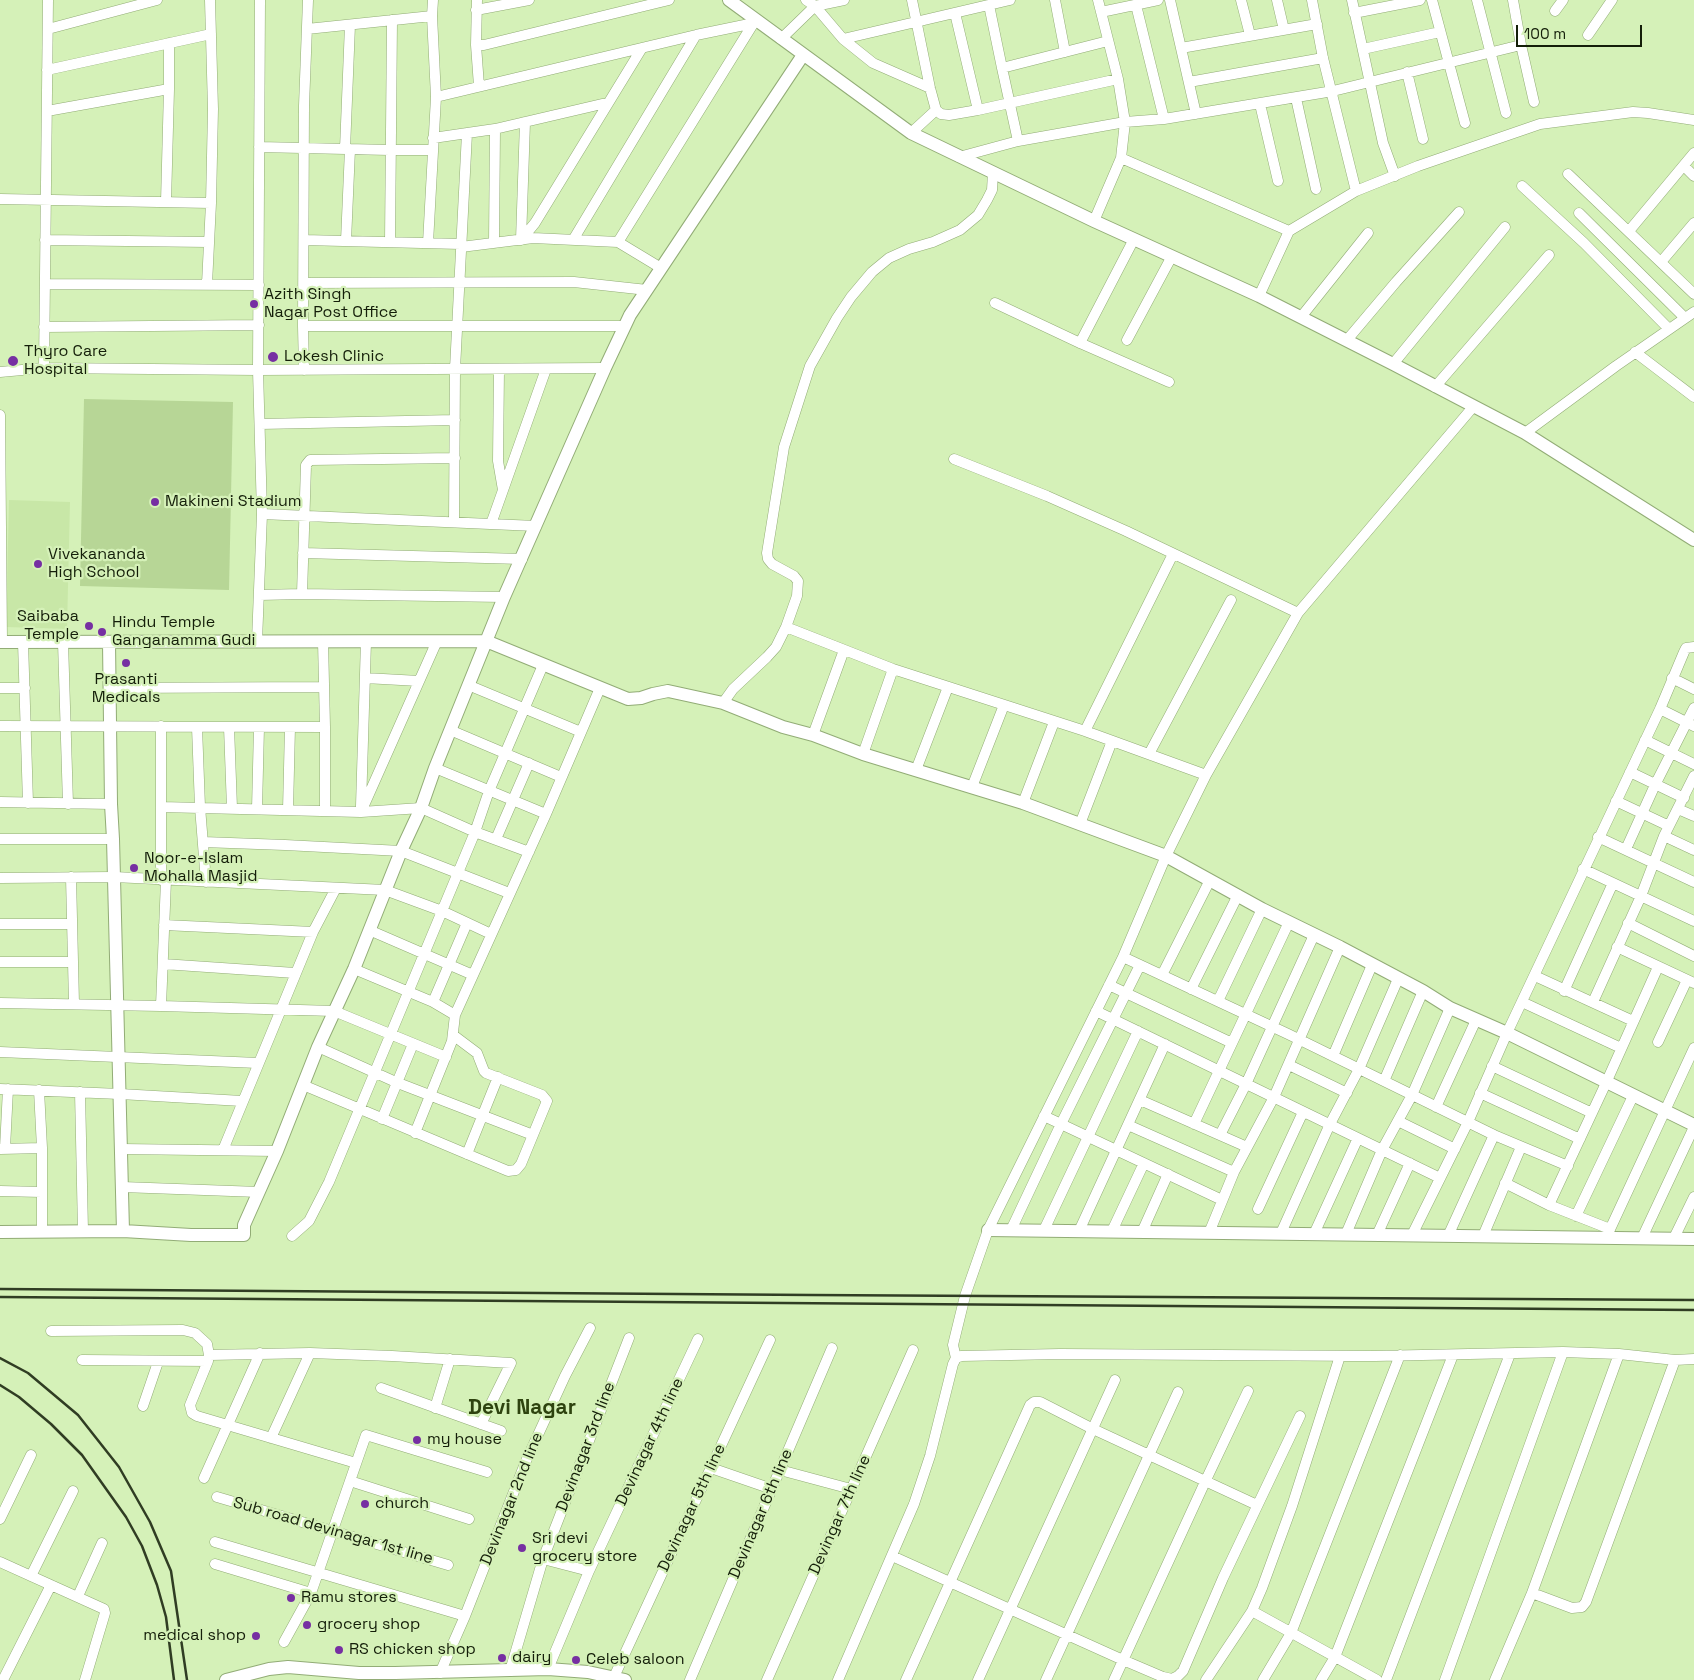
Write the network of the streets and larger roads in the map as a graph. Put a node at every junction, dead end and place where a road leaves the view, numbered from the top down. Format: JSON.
{"nodes":[{"id":1,"x":48,"y":0,"type":"edge"},
{"id":2,"x":157,"y":0,"type":"edge"},
{"id":3,"x":210,"y":0,"type":"edge"},
{"id":4,"x":260,"y":0,"type":"edge"},
{"id":5,"x":308,"y":0,"type":"edge"},
{"id":6,"x":433,"y":0,"type":"edge"},
{"id":7,"x":529,"y":0,"type":"edge"},
{"id":8,"x":669,"y":0,"type":"edge"},
{"id":9,"x":729,"y":0,"type":"edge"},
{"id":10,"x":806,"y":0,"type":"edge"},
{"id":11,"x":844,"y":0,"type":"edge"},
{"id":12,"x":912,"y":0,"type":"edge"},
{"id":13,"x":1010,"y":0,"type":"edge"},
{"id":14,"x":1054,"y":0,"type":"edge"},
{"id":15,"x":1098,"y":0,"type":"edge"},
{"id":16,"x":1158,"y":0,"type":"edge"},
{"id":17,"x":1170,"y":0,"type":"edge"},
{"id":18,"x":1241,"y":0,"type":"edge"},
{"id":19,"x":1277,"y":0,"type":"edge"},
{"id":20,"x":1312,"y":0,"type":"edge"},
{"id":21,"x":1352,"y":0,"type":"edge"},
{"id":22,"x":1420,"y":0,"type":"edge"},
{"id":23,"x":1432,"y":0,"type":"edge"},
{"id":24,"x":1477,"y":0,"type":"edge"},
{"id":25,"x":1514,"y":0,"type":"edge"},
{"id":26,"x":1563,"y":0,"type":"edge"},
{"id":27,"x":1612,"y":0,"type":"edge"},
{"id":28,"x":652,"y":2,"type":"edge"},
{"id":29,"x":1397,"y":3,"type":"edge"},
{"id":30,"x":476,"y":5,"type":"edge"},
{"id":31,"x":989,"y":5,"type":"junction"},
{"id":32,"x":1136,"y":5,"type":"junction"},
{"id":33,"x":815,"y":6,"type":"junction"},
{"id":34,"x":1554,"y":11,"type":"dead end"},
{"id":35,"x":1101,"y":12,"type":"junction"},
{"id":36,"x":955,"y":13,"type":"junction"},
{"id":37,"x":1354,"y":13,"type":"junction"},
{"id":38,"x":432,"y":16,"type":"junction"},
{"id":39,"x":392,"y":20,"type":"junction"},
{"id":40,"x":918,"y":22,"type":"junction"},
{"id":41,"x":756,"y":23,"type":"junction"},
{"id":42,"x":1317,"y":24,"type":"junction"},
{"id":43,"x":350,"y":25,"type":"junction"},
{"id":44,"x":48,"y":29,"type":"junction"},
{"id":45,"x":307,"y":29,"type":"junction"},
{"id":46,"x":1284,"y":30,"type":"junction"},
{"id":47,"x":1440,"y":32,"type":"junction"},
{"id":48,"x":211,"y":34,"type":"junction"},
{"id":49,"x":696,"y":35,"type":"junction"},
{"id":50,"x":1250,"y":35,"type":"junction"},
{"id":51,"x":1588,"y":35,"type":"dead end"},
{"id":52,"x":781,"y":39,"type":"junction"},
{"id":53,"x":843,"y":39,"type":"junction"},
{"id":54,"x":1108,"y":41,"type":"junction"},
{"id":55,"x":169,"y":44,"type":"junction"},
{"id":56,"x":476,"y":45,"type":"junction"},
{"id":57,"x":1521,"y":45,"type":"junction"},
{"id":58,"x":642,"y":48,"type":"junction"},
{"id":59,"x":1181,"y":48,"type":"junction"},
{"id":60,"x":1363,"y":49,"type":"junction"},
{"id":61,"x":1065,"y":52,"type":"junction"},
{"id":62,"x":1490,"y":52,"type":"junction"},
{"id":63,"x":803,"y":55,"type":"junction"},
{"id":64,"x":1323,"y":58,"type":"junction"},
{"id":65,"x":1449,"y":62,"type":"junction"},
{"id":66,"x":1002,"y":68,"type":"junction"},
{"id":67,"x":47,"y":70,"type":"junction"},
{"id":68,"x":1407,"y":72,"type":"junction"},
{"id":69,"x":1118,"y":79,"type":"junction"},
{"id":70,"x":1189,"y":82,"type":"junction"},
{"id":71,"x":1370,"y":83,"type":"junction"},
{"id":72,"x":479,"y":86,"type":"junction"},
{"id":73,"x":930,"y":88,"type":"junction"},
{"id":74,"x":169,"y":89,"type":"junction"},
{"id":75,"x":1333,"y":91,"type":"junction"},
{"id":76,"x":436,"y":97,"type":"junction"},
{"id":77,"x":1296,"y":98,"type":"junction"},
{"id":78,"x":1010,"y":102,"type":"junction"},
{"id":79,"x":1534,"y":102,"type":"dead end"},
{"id":80,"x":608,"y":104,"type":"junction"},
{"id":81,"x":1260,"y":104,"type":"junction"},
{"id":82,"x":936,"y":110,"type":"junction"},
{"id":83,"x":978,"y":110,"type":"junction"},
{"id":84,"x":47,"y":111,"type":"junction"},
{"id":85,"x":1506,"y":113,"type":"dead end"},
{"id":86,"x":1196,"y":114,"type":"junction"},
{"id":87,"x":1164,"y":119,"type":"junction"},
{"id":88,"x":1694,"y":120,"type":"edge"},
{"id":89,"x":525,"y":122,"type":"junction"},
{"id":90,"x":1126,"y":122,"type":"junction"},
{"id":91,"x":1465,"y":123,"type":"dead end"},
{"id":92,"x":494,"y":129,"type":"junction"},
{"id":93,"x":467,"y":133,"type":"junction"},
{"id":94,"x":911,"y":133,"type":"junction"},
{"id":95,"x":433,"y":138,"type":"junction"},
{"id":96,"x":1423,"y":139,"type":"dead end"},
{"id":97,"x":1018,"y":141,"type":"junction"},
{"id":98,"x":260,"y":146,"type":"junction"},
{"id":99,"x":304,"y":148,"type":"junction"},
{"id":100,"x":347,"y":149,"type":"junction"},
{"id":101,"x":390,"y":150,"type":"junction"},
{"id":102,"x":432,"y":150,"type":"junction"},
{"id":103,"x":1694,"y":153,"type":"edge"},
{"id":104,"x":959,"y":156,"type":"junction"},
{"id":105,"x":1121,"y":158,"type":"junction"},
{"id":106,"x":1684,"y":166,"type":"junction"},
{"id":107,"x":993,"y":173,"type":"junction"},
{"id":108,"x":1568,"y":174,"type":"dead end"},
{"id":109,"x":1394,"y":176,"type":"junction"},
{"id":110,"x":1694,"y":176,"type":"edge"},
{"id":111,"x":1278,"y":181,"type":"dead end"},
{"id":112,"x":1522,"y":186,"type":"dead end"},
{"id":113,"x":1316,"y":189,"type":"dead end"},
{"id":114,"x":1356,"y":191,"type":"junction"},
{"id":115,"x":0,"y":199,"type":"edge"},
{"id":116,"x":46,"y":200,"type":"junction"},
{"id":117,"x":166,"y":202,"type":"junction"},
{"id":118,"x":211,"y":203,"type":"junction"},
{"id":119,"x":1459,"y":212,"type":"dead end"},
{"id":120,"x":1579,"y":213,"type":"dead end"},
{"id":121,"x":1094,"y":221,"type":"junction"},
{"id":122,"x":1694,"y":223,"type":"edge"},
{"id":123,"x":1505,"y":227,"type":"dead end"},
{"id":124,"x":1290,"y":231,"type":"junction"},
{"id":125,"x":1629,"y":231,"type":"junction"},
{"id":126,"x":1368,"y":234,"type":"dead end"},
{"id":127,"x":1134,"y":239,"type":"junction"},
{"id":128,"x":45,"y":240,"type":"junction"},
{"id":129,"x":304,"y":240,"type":"junction"},
{"id":130,"x":520,"y":240,"type":"junction"},
{"id":131,"x":573,"y":240,"type":"junction"},
{"id":132,"x":346,"y":241,"type":"junction"},
{"id":133,"x":209,"y":242,"type":"junction"},
{"id":134,"x":390,"y":242,"type":"junction"},
{"id":135,"x":618,"y":242,"type":"junction"},
{"id":136,"x":428,"y":243,"type":"junction"},
{"id":137,"x":494,"y":243,"type":"junction"},
{"id":138,"x":461,"y":245,"type":"junction"},
{"id":139,"x":1550,"y":255,"type":"dead end"},
{"id":140,"x":1172,"y":256,"type":"junction"},
{"id":141,"x":1661,"y":262,"type":"junction"},
{"id":142,"x":661,"y":268,"type":"junction"},
{"id":143,"x":304,"y":283,"type":"junction"},
{"id":144,"x":459,"y":283,"type":"junction"},
{"id":145,"x":45,"y":284,"type":"junction"},
{"id":146,"x":207,"y":284,"type":"junction"},
{"id":147,"x":259,"y":285,"type":"junction"},
{"id":148,"x":647,"y":290,"type":"junction"},
{"id":149,"x":1694,"y":294,"type":"edge"},
{"id":150,"x":1259,"y":296,"type":"junction"},
{"id":151,"x":995,"y":303,"type":"dead end"},
{"id":152,"x":1690,"y":315,"type":"edge"},
{"id":153,"x":1301,"y":317,"type":"junction"},
{"id":154,"x":258,"y":325,"type":"junction"},
{"id":155,"x":303,"y":326,"type":"junction"},
{"id":156,"x":457,"y":326,"type":"junction"},
{"id":157,"x":625,"y":326,"type":"junction"},
{"id":158,"x":44,"y":327,"type":"junction"},
{"id":159,"x":1669,"y":329,"type":"junction"},
{"id":160,"x":1128,"y":340,"type":"dead end"},
{"id":161,"x":1347,"y":340,"type":"junction"},
{"id":162,"x":1080,"y":343,"type":"junction"},
{"id":163,"x":1636,"y":352,"type":"junction"},
{"id":164,"x":1394,"y":364,"type":"junction"},
{"id":165,"x":44,"y":368,"type":"junction"},
{"id":166,"x":605,"y":368,"type":"junction"},
{"id":167,"x":455,"y":369,"type":"junction"},
{"id":168,"x":499,"y":369,"type":"junction"},
{"id":169,"x":546,"y":369,"type":"junction"},
{"id":170,"x":258,"y":370,"type":"junction"},
{"id":171,"x":304,"y":370,"type":"junction"},
{"id":172,"x":0,"y":372,"type":"edge"},
{"id":173,"x":1169,"y":382,"type":"dead end"},
{"id":174,"x":1435,"y":387,"type":"junction"},
{"id":175,"x":1694,"y":397,"type":"edge"},
{"id":176,"x":1473,"y":407,"type":"junction"},
{"id":177,"x":0,"y":415,"type":"edge"},
{"id":178,"x":455,"y":420,"type":"junction"},
{"id":179,"x":0,"y":421,"type":"edge"},
{"id":180,"x":260,"y":424,"type":"junction"},
{"id":181,"x":1525,"y":433,"type":"junction"},
{"id":182,"x":455,"y":458,"type":"junction"},
{"id":183,"x":954,"y":459,"type":"dead end"},
{"id":184,"x":503,"y":491,"type":"junction"},
{"id":185,"x":262,"y":514,"type":"junction"},
{"id":186,"x":304,"y":516,"type":"junction"},
{"id":187,"x":1,"y":519,"type":"edge"},
{"id":188,"x":454,"y":522,"type":"junction"},
{"id":189,"x":491,"y":524,"type":"junction"},
{"id":190,"x":536,"y":526,"type":"junction"},
{"id":191,"x":1694,"y":540,"type":"edge"},
{"id":192,"x":304,"y":553,"type":"junction"},
{"id":193,"x":1173,"y":554,"type":"junction"},
{"id":194,"x":1,"y":559,"type":"edge"},
{"id":195,"x":522,"y":559,"type":"junction"},
{"id":196,"x":302,"y":594,"type":"junction"},
{"id":197,"x":1,"y":595,"type":"edge"},
{"id":198,"x":259,"y":595,"type":"junction"},
{"id":199,"x":504,"y":597,"type":"junction"},
{"id":200,"x":1231,"y":600,"type":"dead end"},
{"id":201,"x":1298,"y":612,"type":"junction"},
{"id":202,"x":786,"y":627,"type":"junction"},
{"id":203,"x":323,"y":641,"type":"junction"},
{"id":204,"x":366,"y":641,"type":"junction"},
{"id":205,"x":437,"y":641,"type":"junction"},
{"id":206,"x":486,"y":641,"type":"junction"},
{"id":207,"x":1,"y":642,"type":"edge"},
{"id":208,"x":23,"y":642,"type":"junction"},
{"id":209,"x":63,"y":642,"type":"junction"},
{"id":210,"x":108,"y":642,"type":"junction"},
{"id":211,"x":257,"y":642,"type":"junction"},
{"id":212,"x":1694,"y":647,"type":"edge"},
{"id":213,"x":844,"y":650,"type":"junction"},
{"id":214,"x":543,"y":665,"type":"junction"},
{"id":215,"x":893,"y":668,"type":"junction"},
{"id":216,"x":364,"y":678,"type":"junction"},
{"id":217,"x":1672,"y":678,"type":"junction"},
{"id":218,"x":419,"y":681,"type":"junction"},
{"id":219,"x":468,"y":685,"type":"junction"},
{"id":220,"x":948,"y":686,"type":"junction"},
{"id":221,"x":324,"y":687,"type":"junction"},
{"id":222,"x":0,"y":688,"type":"edge"},
{"id":223,"x":24,"y":688,"type":"junction"},
{"id":224,"x":110,"y":688,"type":"junction"},
{"id":225,"x":600,"y":688,"type":"junction"},
{"id":226,"x":1694,"y":689,"type":"edge"},
{"id":227,"x":723,"y":703,"type":"junction"},
{"id":228,"x":1004,"y":705,"type":"junction"},
{"id":229,"x":523,"y":708,"type":"junction"},
{"id":230,"x":1660,"y":708,"type":"junction"},
{"id":231,"x":1694,"y":708,"type":"edge"},
{"id":232,"x":1054,"y":722,"type":"junction"},
{"id":233,"x":1690,"y":725,"type":"edge"},
{"id":234,"x":0,"y":726,"type":"edge"},
{"id":235,"x":26,"y":726,"type":"junction"},
{"id":236,"x":66,"y":726,"type":"junction"},
{"id":237,"x":111,"y":726,"type":"junction"},
{"id":238,"x":161,"y":726,"type":"junction"},
{"id":239,"x":198,"y":727,"type":"junction"},
{"id":240,"x":229,"y":727,"type":"junction"},
{"id":241,"x":259,"y":727,"type":"junction"},
{"id":242,"x":290,"y":727,"type":"junction"},
{"id":243,"x":325,"y":728,"type":"junction"},
{"id":244,"x":450,"y":730,"type":"junction"},
{"id":245,"x":1085,"y":731,"type":"junction"},
{"id":246,"x":581,"y":732,"type":"junction"},
{"id":247,"x":813,"y":736,"type":"junction"},
{"id":248,"x":1112,"y":740,"type":"junction"},
{"id":249,"x":1645,"y":740,"type":"junction"},
{"id":250,"x":505,"y":753,"type":"junction"},
{"id":251,"x":863,"y":754,"type":"junction"},
{"id":252,"x":1149,"y":754,"type":"junction"},
{"id":253,"x":1671,"y":754,"type":"junction"},
{"id":254,"x":529,"y":763,"type":"junction"},
{"id":255,"x":1694,"y":764,"type":"edge"},
{"id":256,"x":435,"y":768,"type":"junction"},
{"id":257,"x":916,"y":770,"type":"junction"},
{"id":258,"x":1630,"y":772,"type":"junction"},
{"id":259,"x":1206,"y":775,"type":"junction"},
{"id":260,"x":561,"y":777,"type":"junction"},
{"id":261,"x":1693,"y":779,"type":"edge"},
{"id":262,"x":1655,"y":785,"type":"junction"},
{"id":263,"x":972,"y":788,"type":"junction"},
{"id":264,"x":489,"y":791,"type":"junction"},
{"id":265,"x":1684,"y":798,"type":"junction"},
{"id":266,"x":512,"y":800,"type":"junction"},
{"id":267,"x":1616,"y":801,"type":"junction"},
{"id":268,"x":0,"y":802,"type":"edge"},
{"id":269,"x":28,"y":803,"type":"junction"},
{"id":270,"x":1022,"y":803,"type":"junction"},
{"id":271,"x":68,"y":804,"type":"junction"},
{"id":272,"x":111,"y":804,"type":"junction"},
{"id":273,"x":161,"y":807,"type":"junction"},
{"id":274,"x":200,"y":807,"type":"junction"},
{"id":275,"x":232,"y":808,"type":"junction"},
{"id":276,"x":420,"y":808,"type":"junction"},
{"id":277,"x":257,"y":809,"type":"junction"},
{"id":278,"x":1678,"y":809,"type":"junction"},
{"id":279,"x":288,"y":810,"type":"junction"},
{"id":280,"x":325,"y":811,"type":"junction"},
{"id":281,"x":361,"y":812,"type":"junction"},
{"id":282,"x":546,"y":814,"type":"junction"},
{"id":283,"x":1642,"y":814,"type":"junction"},
{"id":284,"x":1694,"y":816,"type":"edge"},
{"id":285,"x":1080,"y":824,"type":"junction"},
{"id":286,"x":1669,"y":826,"type":"junction"},
{"id":287,"x":475,"y":832,"type":"junction"},
{"id":288,"x":1664,"y":836,"type":"junction"},
{"id":289,"x":1598,"y":837,"type":"junction"},
{"id":290,"x":0,"y":839,"type":"edge"},
{"id":291,"x":114,"y":839,"type":"junction"},
{"id":292,"x":496,"y":839,"type":"junction"},
{"id":293,"x":203,"y":842,"type":"junction"},
{"id":294,"x":1626,"y":849,"type":"junction"},
{"id":295,"x":1694,"y":850,"type":"edge"},
{"id":296,"x":401,"y":851,"type":"junction"},
{"id":297,"x":529,"y":852,"type":"junction"},
{"id":298,"x":1166,"y":856,"type":"junction"},
{"id":299,"x":1653,"y":863,"type":"junction"},
{"id":300,"x":1583,"y":869,"type":"junction"},
{"id":301,"x":457,"y":872,"type":"junction"},
{"id":302,"x":114,"y":877,"type":"junction"},
{"id":303,"x":0,"y":878,"type":"edge"},
{"id":304,"x":71,"y":878,"type":"junction"},
{"id":305,"x":164,"y":880,"type":"junction"},
{"id":306,"x":1210,"y":880,"type":"junction"},
{"id":307,"x":206,"y":882,"type":"junction"},
{"id":308,"x":1694,"y":882,"type":"edge"},
{"id":309,"x":1613,"y":883,"type":"junction"},
{"id":310,"x":336,"y":888,"type":"junction"},
{"id":311,"x":386,"y":890,"type":"junction"},
{"id":312,"x":509,"y":893,"type":"junction"},
{"id":313,"x":1238,"y":895,"type":"junction"},
{"id":314,"x":1641,"y":896,"type":"junction"},
{"id":315,"x":1262,"y":909,"type":"junction"},
{"id":316,"x":442,"y":911,"type":"junction"},
{"id":317,"x":1694,"y":921,"type":"edge"},
{"id":318,"x":1289,"y":922,"type":"junction"},
{"id":319,"x":467,"y":923,"type":"junction"},
{"id":320,"x":1628,"y":923,"type":"junction"},
{"id":321,"x":0,"y":924,"type":"edge"},
{"id":322,"x":72,"y":924,"type":"junction"},
{"id":323,"x":164,"y":925,"type":"junction"},
{"id":324,"x":369,"y":930,"type":"junction"},
{"id":325,"x":313,"y":932,"type":"junction"},
{"id":326,"x":491,"y":934,"type":"junction"},
{"id":327,"x":1314,"y":934,"type":"junction"},
{"id":328,"x":1340,"y":947,"type":"junction"},
{"id":329,"x":1617,"y":947,"type":"junction"},
{"id":330,"x":425,"y":954,"type":"junction"},
{"id":331,"x":1694,"y":956,"type":"edge"},
{"id":332,"x":1123,"y":957,"type":"junction"},
{"id":333,"x":0,"y":962,"type":"edge"},
{"id":334,"x":73,"y":962,"type":"junction"},
{"id":335,"x":163,"y":964,"type":"junction"},
{"id":336,"x":448,"y":965,"type":"junction"},
{"id":337,"x":1140,"y":965,"type":"junction"},
{"id":338,"x":1372,"y":965,"type":"junction"},
{"id":339,"x":1658,"y":967,"type":"junction"},
{"id":340,"x":354,"y":969,"type":"junction"},
{"id":341,"x":295,"y":973,"type":"junction"},
{"id":342,"x":473,"y":975,"type":"junction"},
{"id":343,"x":1162,"y":975,"type":"junction"},
{"id":344,"x":1535,"y":976,"type":"junction"},
{"id":345,"x":1398,"y":979,"type":"junction"},
{"id":346,"x":1691,"y":982,"type":"edge"},
{"id":347,"x":1108,"y":985,"type":"junction"},
{"id":348,"x":1191,"y":989,"type":"junction"},
{"id":349,"x":1423,"y":991,"type":"junction"},
{"id":350,"x":1564,"y":991,"type":"junction"},
{"id":351,"x":409,"y":992,"type":"junction"},
{"id":352,"x":1126,"y":993,"type":"junction"},
{"id":353,"x":1218,"y":1001,"type":"junction"},
{"id":354,"x":433,"y":1002,"type":"junction"},
{"id":355,"x":1522,"y":1002,"type":"junction"},
{"id":356,"x":1593,"y":1002,"type":"junction"},
{"id":357,"x":0,"y":1004,"type":"edge"},
{"id":358,"x":74,"y":1004,"type":"junction"},
{"id":359,"x":118,"y":1005,"type":"junction"},
{"id":360,"x":161,"y":1006,"type":"junction"},
{"id":361,"x":1450,"y":1008,"type":"junction"},
{"id":362,"x":280,"y":1009,"type":"junction"},
{"id":363,"x":334,"y":1011,"type":"junction"},
{"id":364,"x":1096,"y":1011,"type":"junction"},
{"id":365,"x":1246,"y":1014,"type":"junction"},
{"id":366,"x":455,"y":1015,"type":"junction"},
{"id":367,"x":1113,"y":1019,"type":"junction"},
{"id":368,"x":1476,"y":1020,"type":"junction"},
{"id":369,"x":1633,"y":1021,"type":"junction"},
{"id":370,"x":1273,"y":1027,"type":"junction"},
{"id":371,"x":1138,"y":1031,"type":"junction"},
{"id":372,"x":1507,"y":1033,"type":"junction"},
{"id":373,"x":390,"y":1035,"type":"junction"},
{"id":374,"x":453,"y":1035,"type":"junction"},
{"id":375,"x":1300,"y":1040,"type":"junction"},
{"id":376,"x":1658,"y":1042,"type":"dead end"},
{"id":377,"x":1232,"y":1043,"type":"junction"},
{"id":378,"x":413,"y":1044,"type":"junction"},
{"id":379,"x":1165,"y":1044,"type":"junction"},
{"id":380,"x":318,"y":1047,"type":"junction"},
{"id":381,"x":1621,"y":1048,"type":"junction"},
{"id":382,"x":1694,"y":1048,"type":"edge"},
{"id":383,"x":0,"y":1052,"type":"edge"},
{"id":384,"x":1333,"y":1056,"type":"junction"},
{"id":385,"x":119,"y":1057,"type":"junction"},
{"id":386,"x":446,"y":1057,"type":"junction"},
{"id":387,"x":258,"y":1063,"type":"junction"},
{"id":388,"x":1289,"y":1065,"type":"junction"},
{"id":389,"x":1492,"y":1066,"type":"junction"},
{"id":390,"x":1359,"y":1069,"type":"junction"},
{"id":391,"x":1219,"y":1071,"type":"junction"},
{"id":392,"x":374,"y":1072,"type":"junction"},
{"id":393,"x":498,"y":1078,"type":"junction"},
{"id":394,"x":1384,"y":1081,"type":"junction"},
{"id":395,"x":398,"y":1083,"type":"junction"},
{"id":396,"x":1606,"y":1083,"type":"junction"},
{"id":397,"x":1246,"y":1084,"type":"junction"},
{"id":398,"x":303,"y":1085,"type":"junction"},
{"id":399,"x":4,"y":1089,"type":"edge"},
{"id":400,"x":39,"y":1090,"type":"junction"},
{"id":401,"x":80,"y":1092,"type":"junction"},
{"id":402,"x":1480,"y":1092,"type":"junction"},
{"id":403,"x":1347,"y":1093,"type":"junction"},
{"id":404,"x":120,"y":1094,"type":"junction"},
{"id":405,"x":430,"y":1095,"type":"junction"},
{"id":406,"x":1412,"y":1095,"type":"junction"},
{"id":407,"x":1633,"y":1096,"type":"junction"},
{"id":408,"x":1274,"y":1097,"type":"junction"},
{"id":409,"x":1140,"y":1100,"type":"junction"},
{"id":410,"x":242,"y":1101,"type":"junction"},
{"id":411,"x":1436,"y":1107,"type":"junction"},
{"id":412,"x":360,"y":1109,"type":"junction"},
{"id":413,"x":1664,"y":1111,"type":"junction"},
{"id":414,"x":1304,"y":1112,"type":"junction"},
{"id":415,"x":1592,"y":1113,"type":"junction"},
{"id":416,"x":482,"y":1116,"type":"junction"},
{"id":417,"x":1044,"y":1116,"type":"junction"},
{"id":418,"x":382,"y":1119,"type":"junction"},
{"id":419,"x":1398,"y":1121,"type":"junction"},
{"id":420,"x":1468,"y":1122,"type":"junction"},
{"id":421,"x":1061,"y":1124,"type":"junction"},
{"id":422,"x":1194,"y":1124,"type":"junction"},
{"id":423,"x":1330,"y":1124,"type":"junction"},
{"id":424,"x":1128,"y":1125,"type":"junction"},
{"id":425,"x":1694,"y":1126,"type":"edge"},
{"id":426,"x":416,"y":1133,"type":"junction"},
{"id":427,"x":534,"y":1135,"type":"junction"},
{"id":428,"x":1220,"y":1135,"type":"junction"},
{"id":429,"x":1494,"y":1135,"type":"junction"},
{"id":430,"x":1088,"y":1137,"type":"junction"},
{"id":431,"x":1358,"y":1138,"type":"junction"},
{"id":432,"x":1580,"y":1139,"type":"junction"},
{"id":433,"x":1247,"y":1147,"type":"junction"},
{"id":434,"x":1521,"y":1147,"type":"junction"},
{"id":435,"x":2,"y":1148,"type":"edge"},
{"id":436,"x":42,"y":1148,"type":"junction"},
{"id":437,"x":121,"y":1149,"type":"junction"},
{"id":438,"x":1455,"y":1149,"type":"junction"},
{"id":439,"x":223,"y":1150,"type":"junction"},
{"id":440,"x":1116,"y":1150,"type":"junction"},
{"id":441,"x":1382,"y":1150,"type":"junction"},
{"id":442,"x":277,"y":1151,"type":"junction"},
{"id":443,"x":467,"y":1154,"type":"junction"},
{"id":444,"x":1144,"y":1163,"type":"junction"},
{"id":445,"x":1410,"y":1163,"type":"junction"},
{"id":446,"x":1568,"y":1166,"type":"junction"},
{"id":447,"x":1234,"y":1172,"type":"junction"},
{"id":448,"x":1168,"y":1174,"type":"junction"},
{"id":449,"x":1440,"y":1178,"type":"junction"},
{"id":450,"x":1505,"y":1183,"type":"junction"},
{"id":451,"x":122,"y":1187,"type":"junction"},
{"id":452,"x":0,"y":1191,"type":"edge"},
{"id":453,"x":42,"y":1192,"type":"junction"},
{"id":454,"x":259,"y":1192,"type":"junction"},
{"id":455,"x":1694,"y":1197,"type":"edge"},
{"id":456,"x":1222,"y":1200,"type":"junction"},
{"id":457,"x":1549,"y":1206,"type":"junction"},
{"id":458,"x":1258,"y":1209,"type":"dead end"},
{"id":459,"x":1576,"y":1216,"type":"junction"},
{"id":460,"x":988,"y":1230,"type":"junction"},
{"id":461,"x":1011,"y":1230,"type":"junction"},
{"id":462,"x":1044,"y":1230,"type":"junction"},
{"id":463,"x":42,"y":1231,"type":"junction"},
{"id":464,"x":83,"y":1231,"type":"junction"},
{"id":465,"x":123,"y":1231,"type":"junction"},
{"id":466,"x":1079,"y":1231,"type":"junction"},
{"id":467,"x":1112,"y":1231,"type":"junction"},
{"id":468,"x":0,"y":1232,"type":"edge"},
{"id":469,"x":1142,"y":1232,"type":"junction"},
{"id":470,"x":1209,"y":1233,"type":"junction"},
{"id":471,"x":1609,"y":1233,"type":"junction"},
{"id":472,"x":1281,"y":1234,"type":"junction"},
{"id":473,"x":1314,"y":1234,"type":"junction"},
{"id":474,"x":1346,"y":1234,"type":"junction"},
{"id":475,"x":1377,"y":1235,"type":"junction"},
{"id":476,"x":1412,"y":1235,"type":"junction"},
{"id":477,"x":292,"y":1236,"type":"dead end"},
{"id":478,"x":1448,"y":1236,"type":"junction"},
{"id":479,"x":1483,"y":1236,"type":"junction"},
{"id":480,"x":1642,"y":1238,"type":"junction"},
{"id":481,"x":1674,"y":1238,"type":"junction"},
{"id":482,"x":1694,"y":1239,"type":"edge"},
{"id":483,"x":590,"y":1328,"type":"dead end"},
{"id":484,"x":51,"y":1331,"type":"dead end"},
{"id":485,"x":629,"y":1338,"type":"dead end"},
{"id":486,"x":698,"y":1339,"type":"dead end"},
{"id":487,"x":770,"y":1340,"type":"dead end"},
{"id":488,"x":832,"y":1348,"type":"dead end"},
{"id":489,"x":912,"y":1350,"type":"dead end"},
{"id":490,"x":1563,"y":1352,"type":"junction"},
{"id":491,"x":310,"y":1353,"type":"junction"},
{"id":492,"x":260,"y":1354,"type":"junction"},
{"id":493,"x":1510,"y":1354,"type":"junction"},
{"id":494,"x":1619,"y":1354,"type":"junction"},
{"id":495,"x":1400,"y":1355,"type":"junction"},
{"id":496,"x":1453,"y":1355,"type":"junction"},
{"id":497,"x":1340,"y":1356,"type":"junction"},
{"id":498,"x":208,"y":1358,"type":"junction"},
{"id":499,"x":450,"y":1359,"type":"junction"},
{"id":500,"x":1694,"y":1359,"type":"edge"},
{"id":501,"x":82,"y":1360,"type":"dead end"},
{"id":502,"x":1675,"y":1360,"type":"junction"},
{"id":503,"x":955,"y":1361,"type":"junction"},
{"id":504,"x":158,"y":1362,"type":"junction"},
{"id":505,"x":1115,"y":1380,"type":"dead end"},
{"id":506,"x":381,"y":1388,"type":"dead end"},
{"id":507,"x":1248,"y":1391,"type":"dead end"},
{"id":508,"x":1178,"y":1392,"type":"dead end"},
{"id":509,"x":143,"y":1406,"type":"dead end"},
{"id":510,"x":435,"y":1408,"type":"junction"},
{"id":511,"x":1300,"y":1416,"type":"dead end"},
{"id":512,"x":228,"y":1424,"type":"junction"},
{"id":513,"x":481,"y":1424,"type":"junction"},
{"id":514,"x":1093,"y":1429,"type":"junction"},
{"id":515,"x":501,"y":1431,"type":"dead end"},
{"id":516,"x":271,"y":1438,"type":"junction"},
{"id":517,"x":31,"y":1454,"type":"dead end"},
{"id":518,"x":1148,"y":1455,"type":"junction"},
{"id":519,"x":356,"y":1463,"type":"junction"},
{"id":520,"x":711,"y":1468,"type":"junction"},
{"id":521,"x":780,"y":1470,"type":"junction"},
{"id":522,"x":486,"y":1472,"type":"dead end"},
{"id":523,"x":204,"y":1478,"type":"dead end"},
{"id":524,"x":350,"y":1481,"type":"junction"},
{"id":525,"x":1205,"y":1482,"type":"junction"},
{"id":526,"x":772,"y":1489,"type":"junction"},
{"id":527,"x":851,"y":1489,"type":"junction"},
{"id":528,"x":73,"y":1492,"type":"dead end"},
{"id":529,"x":217,"y":1497,"type":"dead end"},
{"id":530,"x":1257,"y":1505,"type":"junction"},
{"id":531,"x":0,"y":1519,"type":"edge"},
{"id":532,"x":469,"y":1519,"type":"dead end"},
{"id":533,"x":333,"y":1531,"type":"junction"},
{"id":534,"x":215,"y":1542,"type":"dead end"},
{"id":535,"x":102,"y":1543,"type":"dead end"},
{"id":536,"x":892,"y":1556,"type":"junction"},
{"id":537,"x":543,"y":1560,"type":"junction"},
{"id":538,"x":215,"y":1564,"type":"dead end"},
{"id":539,"x":448,"y":1565,"type":"dead end"},
{"id":540,"x":1,"y":1566,"type":"edge"},
{"id":541,"x":589,"y":1571,"type":"junction"},
{"id":542,"x":317,"y":1573,"type":"junction"},
{"id":543,"x":32,"y":1576,"type":"junction"},
{"id":544,"x":950,"y":1583,"type":"junction"},
{"id":545,"x":51,"y":1584,"type":"junction"},
{"id":546,"x":311,"y":1593,"type":"junction"},
{"id":547,"x":1532,"y":1593,"type":"junction"},
{"id":548,"x":78,"y":1596,"type":"junction"},
{"id":549,"x":1011,"y":1610,"type":"junction"},
{"id":550,"x":1252,"y":1611,"type":"junction"},
{"id":551,"x":465,"y":1616,"type":"junction"},
{"id":552,"x":1291,"y":1633,"type":"junction"},
{"id":553,"x":1066,"y":1635,"type":"junction"},
{"id":554,"x":284,"y":1642,"type":"dead end"},
{"id":555,"x":1335,"y":1657,"type":"junction"},
{"id":556,"x":1123,"y":1660,"type":"junction"},
{"id":557,"x":548,"y":1669,"type":"junction"},
{"id":558,"x":510,"y":1670,"type":"junction"},
{"id":559,"x":440,"y":1673,"type":"junction"},
{"id":560,"x":620,"y":1678,"type":"edge"},
{"id":561,"x":3,"y":1680,"type":"edge"},
{"id":562,"x":85,"y":1680,"type":"edge"},
{"id":563,"x":226,"y":1680,"type":"edge"},
{"id":564,"x":690,"y":1680,"type":"edge"},
{"id":565,"x":767,"y":1680,"type":"edge"},
{"id":566,"x":838,"y":1680,"type":"edge"},
{"id":567,"x":906,"y":1680,"type":"edge"},
{"id":568,"x":978,"y":1680,"type":"edge"},
{"id":569,"x":1046,"y":1680,"type":"edge"},
{"id":570,"x":1114,"y":1680,"type":"edge"},
{"id":571,"x":1206,"y":1680,"type":"edge"},
{"id":572,"x":1264,"y":1680,"type":"edge"},
{"id":573,"x":1321,"y":1680,"type":"edge"},
{"id":574,"x":1377,"y":1680,"type":"edge"},
{"id":575,"x":1386,"y":1680,"type":"edge"},
{"id":576,"x":1445,"y":1680,"type":"edge"},
{"id":577,"x":1496,"y":1680,"type":"edge"}],
"edges":[{"from":1,"to":44,"type":"street"},
{"from":2,"to":44,"type":"street"},
{"from":3,"to":48,"type":"street"},
{"from":4,"to":98,"type":"street"},
{"from":5,"to":45,"type":"street"},
{"from":6,"to":38,"type":"street"},
{"from":7,"to":30,"type":"street"},
{"from":8,"to":28,"type":"street"},
{"from":9,"to":41,"type":"street"},
{"from":10,"to":33,"type":"street"},
{"from":11,"to":33,"type":"street"},
{"from":12,"to":40,"type":"street"},
{"from":13,"to":31,"type":"street"},
{"from":14,"to":61,"type":"street"},
{"from":15,"to":35,"type":"street"},
{"from":16,"to":32,"type":"street"},
{"from":17,"to":59,"type":"street"},
{"from":18,"to":50,"type":"street"},
{"from":19,"to":46,"type":"street"},
{"from":20,"to":42,"type":"street"},
{"from":21,"to":37,"type":"street"},
{"from":22,"to":29,"type":"street"},
{"from":23,"to":47,"type":"street"},
{"from":24,"to":62,"type":"street"},
{"from":25,"to":57,"type":"street"},
{"from":26,"to":34,"type":"street"},
{"from":27,"to":51,"type":"street"},
{"from":28,"to":56,"type":"street"},
{"from":29,"to":37,"type":"street"},
{"from":30,"to":56,"type":"street"},
{"from":31,"to":36,"type":"street"},
{"from":31,"to":66,"type":"street"},
{"from":32,"to":35,"type":"street"},
{"from":32,"to":87,"type":"street"},
{"from":33,"to":52,"type":"street"},
{"from":33,"to":53,"type":"street"},
{"from":35,"to":54,"type":"street"},
{"from":36,"to":40,"type":"street"},
{"from":36,"to":83,"type":"street"},
{"from":37,"to":60,"type":"street"},
{"from":38,"to":39,"type":"street"},
{"from":38,"to":76,"type":"street"},
{"from":39,"to":43,"type":"street"},
{"from":39,"to":101,"type":"street"},
{"from":40,"to":53,"type":"street"},
{"from":40,"to":73,"type":"street"},
{"from":41,"to":49,"type":"street"},
{"from":41,"to":52,"type":"street"},
{"from":41,"to":135,"type":"street"},
{"from":42,"to":46,"type":"street"},
{"from":42,"to":64,"type":"street"},
{"from":43,"to":45,"type":"street"},
{"from":43,"to":100,"type":"street"},
{"from":44,"to":67,"type":"street"},
{"from":45,"to":99,"type":"street"},
{"from":46,"to":50,"type":"street"},
{"from":47,"to":60,"type":"street"},
{"from":47,"to":65,"type":"street"},
{"from":48,"to":55,"type":"street"},
{"from":48,"to":118,"type":"street"},
{"from":49,"to":58,"type":"street"},
{"from":49,"to":131,"type":"street"},
{"from":50,"to":59,"type":"street"},
{"from":52,"to":63,"type":"street"},
{"from":53,"to":73,"type":"street"},
{"from":54,"to":61,"type":"street"},
{"from":54,"to":69,"type":"street"},
{"from":55,"to":67,"type":"street"},
{"from":55,"to":74,"type":"street"},
{"from":56,"to":72,"type":"street"},
{"from":57,"to":62,"type":"street"},
{"from":57,"to":79,"type":"street"},
{"from":58,"to":72,"type":"street"},
{"from":58,"to":80,"type":"street"},
{"from":59,"to":70,"type":"street"},
{"from":60,"to":71,"type":"street"},
{"from":61,"to":66,"type":"street"},
{"from":62,"to":65,"type":"street"},
{"from":62,"to":85,"type":"street"},
{"from":63,"to":94,"type":"street"},
{"from":63,"to":142,"type":"street"},
{"from":64,"to":70,"type":"street"},
{"from":64,"to":75,"type":"street"},
{"from":65,"to":68,"type":"street"},
{"from":65,"to":91,"type":"street"},
{"from":66,"to":78,"type":"street"},
{"from":67,"to":84,"type":"street"},
{"from":68,"to":71,"type":"street"},
{"from":68,"to":96,"type":"street"},
{"from":69,"to":78,"type":"street"},
{"from":69,"to":90,"type":"street"},
{"from":70,"to":86,"type":"street"},
{"from":71,"to":75,"type":"street"},
{"from":71,"to":109,"type":"street"},
{"from":72,"to":76,"type":"street"},
{"from":73,"to":82,"type":"street"},
{"from":74,"to":84,"type":"street"},
{"from":74,"to":117,"type":"street"},
{"from":75,"to":77,"type":"street"},
{"from":75,"to":114,"type":"street"},
{"from":76,"to":95,"type":"street"},
{"from":77,"to":81,"type":"street"},
{"from":77,"to":113,"type":"street"},
{"from":78,"to":83,"type":"street"},
{"from":78,"to":97,"type":"street"},
{"from":80,"to":89,"type":"street"},
{"from":80,"to":130,"type":"street"},
{"from":81,"to":86,"type":"street"},
{"from":81,"to":111,"type":"street"},
{"from":82,"to":83,"type":"street"},
{"from":82,"to":94,"type":"street"},
{"from":84,"to":116,"type":"street"},
{"from":86,"to":87,"type":"street"},
{"from":87,"to":90,"type":"street"},
{"from":88,"to":109,"type":"street"},
{"from":89,"to":92,"type":"street"},
{"from":89,"to":130,"type":"street"},
{"from":90,"to":97,"type":"street"},
{"from":90,"to":105,"type":"street"},
{"from":92,"to":93,"type":"street"},
{"from":92,"to":137,"type":"street"},
{"from":93,"to":95,"type":"street"},
{"from":93,"to":138,"type":"street"},
{"from":94,"to":104,"type":"street"},
{"from":95,"to":102,"type":"street"},
{"from":97,"to":104,"type":"street"},
{"from":98,"to":99,"type":"street"},
{"from":98,"to":147,"type":"street"},
{"from":99,"to":100,"type":"street"},
{"from":99,"to":129,"type":"street"},
{"from":100,"to":101,"type":"street"},
{"from":100,"to":132,"type":"street"},
{"from":101,"to":102,"type":"street"},
{"from":101,"to":134,"type":"street"},
{"from":102,"to":136,"type":"street"},
{"from":103,"to":106,"type":"street"},
{"from":104,"to":107,"type":"street"},
{"from":105,"to":121,"type":"street"},
{"from":105,"to":124,"type":"street"},
{"from":106,"to":110,"type":"street"},
{"from":106,"to":125,"type":"street"},
{"from":107,"to":121,"type":"street"},
{"from":107,"to":202,"type":"street"},
{"from":108,"to":125,"type":"street"},
{"from":109,"to":114,"type":"street"},
{"from":112,"to":159,"type":"street"},
{"from":114,"to":124,"type":"street"},
{"from":115,"to":116,"type":"street"},
{"from":116,"to":117,"type":"street"},
{"from":116,"to":128,"type":"street"},
{"from":117,"to":118,"type":"street"},
{"from":118,"to":133,"type":"street"},
{"from":119,"to":161,"type":"street"},
{"from":120,"to":152,"type":"street"},
{"from":121,"to":127,"type":"street"},
{"from":122,"to":141,"type":"street"},
{"from":123,"to":164,"type":"street"},
{"from":124,"to":150,"type":"street"},
{"from":125,"to":141,"type":"street"},
{"from":126,"to":153,"type":"street"},
{"from":127,"to":140,"type":"street"},
{"from":127,"to":162,"type":"street"},
{"from":128,"to":133,"type":"street"},
{"from":128,"to":145,"type":"street"},
{"from":129,"to":132,"type":"street"},
{"from":129,"to":143,"type":"street"},
{"from":130,"to":131,"type":"street"},
{"from":130,"to":137,"type":"street"},
{"from":131,"to":135,"type":"street"},
{"from":132,"to":134,"type":"street"},
{"from":133,"to":146,"type":"street"},
{"from":134,"to":136,"type":"street"},
{"from":135,"to":142,"type":"street"},
{"from":136,"to":138,"type":"street"},
{"from":137,"to":138,"type":"street"},
{"from":138,"to":144,"type":"street"},
{"from":139,"to":174,"type":"street"},
{"from":140,"to":150,"type":"street"},
{"from":140,"to":160,"type":"street"},
{"from":141,"to":149,"type":"street"},
{"from":142,"to":148,"type":"street"},
{"from":143,"to":144,"type":"street"},
{"from":143,"to":155,"type":"street"},
{"from":144,"to":148,"type":"street"},
{"from":144,"to":156,"type":"street"},
{"from":145,"to":146,"type":"street"},
{"from":145,"to":158,"type":"street"},
{"from":146,"to":147,"type":"street"},
{"from":147,"to":154,"type":"street"},
{"from":148,"to":157,"type":"street"},
{"from":150,"to":153,"type":"street"},
{"from":151,"to":162,"type":"street"},
{"from":152,"to":159,"type":"street"},
{"from":153,"to":161,"type":"street"},
{"from":154,"to":158,"type":"street"},
{"from":154,"to":170,"type":"street"},
{"from":155,"to":156,"type":"street"},
{"from":155,"to":171,"type":"street"},
{"from":156,"to":157,"type":"street"},
{"from":156,"to":167,"type":"street"},
{"from":157,"to":166,"type":"street"},
{"from":158,"to":165,"type":"street"},
{"from":159,"to":163,"type":"street"},
{"from":161,"to":164,"type":"street"},
{"from":162,"to":173,"type":"street"},
{"from":163,"to":175,"type":"street"},
{"from":163,"to":181,"type":"street"},
{"from":164,"to":174,"type":"street"},
{"from":165,"to":170,"type":"street"},
{"from":165,"to":172,"type":"street"},
{"from":166,"to":169,"type":"street"},
{"from":166,"to":190,"type":"street"},
{"from":167,"to":168,"type":"street"},
{"from":167,"to":171,"type":"street"},
{"from":167,"to":178,"type":"street"},
{"from":168,"to":169,"type":"street"},
{"from":168,"to":184,"type":"street"},
{"from":169,"to":184,"type":"street"},
{"from":170,"to":171,"type":"street"},
{"from":170,"to":180,"type":"street"},
{"from":174,"to":176,"type":"street"},
{"from":176,"to":181,"type":"street"},
{"from":176,"to":201,"type":"street"},
{"from":177,"to":179,"type":"street"},
{"from":178,"to":180,"type":"street"},
{"from":178,"to":182,"type":"street"},
{"from":179,"to":187,"type":"street"},
{"from":180,"to":185,"type":"street"},
{"from":181,"to":191,"type":"street"},
{"from":182,"to":186,"type":"street"},
{"from":182,"to":188,"type":"street"},
{"from":183,"to":193,"type":"street"},
{"from":184,"to":189,"type":"street"},
{"from":185,"to":186,"type":"street"},
{"from":185,"to":198,"type":"street"},
{"from":186,"to":188,"type":"street"},
{"from":186,"to":192,"type":"street"},
{"from":187,"to":194,"type":"street"},
{"from":188,"to":189,"type":"street"},
{"from":189,"to":190,"type":"street"},
{"from":190,"to":195,"type":"street"},
{"from":192,"to":195,"type":"street"},
{"from":192,"to":196,"type":"street"},
{"from":193,"to":201,"type":"street"},
{"from":193,"to":245,"type":"street"},
{"from":194,"to":197,"type":"street"},
{"from":195,"to":199,"type":"street"},
{"from":196,"to":198,"type":"street"},
{"from":196,"to":199,"type":"street"},
{"from":197,"to":207,"type":"street"},
{"from":198,"to":211,"type":"street"},
{"from":199,"to":206,"type":"street"},
{"from":200,"to":252,"type":"street"},
{"from":201,"to":259,"type":"street"},
{"from":202,"to":213,"type":"street"},
{"from":202,"to":227,"type":"street"},
{"from":203,"to":204,"type":"street"},
{"from":203,"to":211,"type":"street"},
{"from":203,"to":221,"type":"street"},
{"from":204,"to":205,"type":"street"},
{"from":204,"to":216,"type":"street"},
{"from":205,"to":206,"type":"street"},
{"from":205,"to":218,"type":"street"},
{"from":206,"to":214,"type":"street"},
{"from":206,"to":219,"type":"street"},
{"from":207,"to":208,"type":"street"},
{"from":208,"to":209,"type":"street"},
{"from":208,"to":223,"type":"street"},
{"from":209,"to":210,"type":"street"},
{"from":209,"to":236,"type":"street"},
{"from":210,"to":211,"type":"street"},
{"from":210,"to":224,"type":"street"},
{"from":212,"to":217,"type":"street"},
{"from":213,"to":215,"type":"street"},
{"from":213,"to":247,"type":"street"},
{"from":214,"to":225,"type":"street"},
{"from":214,"to":229,"type":"street"},
{"from":215,"to":220,"type":"street"},
{"from":215,"to":251,"type":"street"},
{"from":216,"to":218,"type":"street"},
{"from":216,"to":281,"type":"street"},
{"from":217,"to":226,"type":"street"},
{"from":217,"to":230,"type":"street"},
{"from":218,"to":281,"type":"street"},
{"from":219,"to":229,"type":"street"},
{"from":219,"to":244,"type":"street"},
{"from":220,"to":228,"type":"street"},
{"from":220,"to":257,"type":"street"},
{"from":221,"to":224,"type":"street"},
{"from":221,"to":243,"type":"street"},
{"from":222,"to":223,"type":"street"},
{"from":223,"to":235,"type":"street"},
{"from":224,"to":237,"type":"street"},
{"from":225,"to":227,"type":"street"},
{"from":225,"to":246,"type":"street"},
{"from":227,"to":247,"type":"street"},
{"from":228,"to":232,"type":"street"},
{"from":228,"to":263,"type":"street"},
{"from":229,"to":246,"type":"street"},
{"from":229,"to":250,"type":"street"},
{"from":230,"to":233,"type":"street"},
{"from":230,"to":249,"type":"street"},
{"from":231,"to":233,"type":"street"},
{"from":232,"to":245,"type":"street"},
{"from":232,"to":270,"type":"street"},
{"from":233,"to":253,"type":"street"},
{"from":234,"to":235,"type":"street"},
{"from":235,"to":236,"type":"street"},
{"from":235,"to":269,"type":"street"},
{"from":236,"to":237,"type":"street"},
{"from":236,"to":271,"type":"street"},
{"from":237,"to":238,"type":"street"},
{"from":237,"to":272,"type":"street"},
{"from":238,"to":239,"type":"street"},
{"from":238,"to":273,"type":"street"},
{"from":239,"to":240,"type":"street"},
{"from":239,"to":274,"type":"street"},
{"from":240,"to":241,"type":"street"},
{"from":240,"to":275,"type":"street"},
{"from":241,"to":242,"type":"street"},
{"from":241,"to":277,"type":"street"},
{"from":242,"to":243,"type":"street"},
{"from":242,"to":279,"type":"street"},
{"from":243,"to":280,"type":"street"},
{"from":244,"to":250,"type":"street"},
{"from":244,"to":256,"type":"street"},
{"from":245,"to":248,"type":"street"},
{"from":246,"to":260,"type":"street"},
{"from":247,"to":251,"type":"street"},
{"from":248,"to":252,"type":"street"},
{"from":248,"to":285,"type":"street"},
{"from":249,"to":253,"type":"street"},
{"from":249,"to":258,"type":"street"},
{"from":250,"to":254,"type":"street"},
{"from":250,"to":264,"type":"street"},
{"from":251,"to":257,"type":"street"},
{"from":252,"to":259,"type":"street"},
{"from":253,"to":255,"type":"street"},
{"from":253,"to":262,"type":"street"},
{"from":254,"to":260,"type":"street"},
{"from":254,"to":266,"type":"street"},
{"from":256,"to":264,"type":"street"},
{"from":256,"to":276,"type":"street"},
{"from":257,"to":263,"type":"street"},
{"from":258,"to":262,"type":"street"},
{"from":258,"to":267,"type":"street"},
{"from":259,"to":298,"type":"street"},
{"from":260,"to":282,"type":"street"},
{"from":261,"to":265,"type":"street"},
{"from":262,"to":265,"type":"street"},
{"from":262,"to":283,"type":"street"},
{"from":263,"to":270,"type":"street"},
{"from":264,"to":266,"type":"street"},
{"from":264,"to":287,"type":"street"},
{"from":265,"to":278,"type":"street"},
{"from":266,"to":282,"type":"street"},
{"from":266,"to":292,"type":"street"},
{"from":267,"to":283,"type":"street"},
{"from":267,"to":289,"type":"street"},
{"from":268,"to":269,"type":"street"},
{"from":269,"to":271,"type":"street"},
{"from":270,"to":285,"type":"street"},
{"from":271,"to":272,"type":"street"},
{"from":272,"to":291,"type":"street"},
{"from":273,"to":274,"type":"street"},
{"from":273,"to":305,"type":"street"},
{"from":274,"to":275,"type":"street"},
{"from":274,"to":293,"type":"street"},
{"from":275,"to":277,"type":"street"},
{"from":276,"to":281,"type":"street"},
{"from":276,"to":287,"type":"street"},
{"from":276,"to":296,"type":"street"},
{"from":277,"to":279,"type":"street"},
{"from":278,"to":284,"type":"street"},
{"from":278,"to":286,"type":"street"},
{"from":279,"to":280,"type":"street"},
{"from":280,"to":281,"type":"street"},
{"from":282,"to":297,"type":"street"},
{"from":283,"to":286,"type":"street"},
{"from":283,"to":294,"type":"street"},
{"from":285,"to":298,"type":"street"},
{"from":286,"to":288,"type":"street"},
{"from":287,"to":292,"type":"street"},
{"from":287,"to":301,"type":"street"},
{"from":288,"to":295,"type":"street"},
{"from":288,"to":299,"type":"street"},
{"from":289,"to":294,"type":"street"},
{"from":289,"to":300,"type":"street"},
{"from":290,"to":291,"type":"street"},
{"from":291,"to":302,"type":"street"},
{"from":292,"to":297,"type":"street"},
{"from":293,"to":296,"type":"street"},
{"from":293,"to":307,"type":"street"},
{"from":294,"to":299,"type":"street"},
{"from":296,"to":301,"type":"street"},
{"from":296,"to":311,"type":"street"},
{"from":297,"to":312,"type":"street"},
{"from":298,"to":306,"type":"street"},
{"from":298,"to":332,"type":"street"},
{"from":299,"to":308,"type":"street"},
{"from":299,"to":314,"type":"street"},
{"from":300,"to":309,"type":"street"},
{"from":300,"to":344,"type":"street"},
{"from":301,"to":312,"type":"street"},
{"from":301,"to":316,"type":"street"},
{"from":302,"to":304,"type":"street"},
{"from":302,"to":305,"type":"street"},
{"from":302,"to":359,"type":"street"},
{"from":303,"to":304,"type":"street"},
{"from":304,"to":322,"type":"street"},
{"from":305,"to":307,"type":"street"},
{"from":305,"to":323,"type":"street"},
{"from":306,"to":313,"type":"street"},
{"from":306,"to":343,"type":"street"},
{"from":307,"to":310,"type":"street"},
{"from":309,"to":314,"type":"street"},
{"from":309,"to":350,"type":"street"},
{"from":310,"to":311,"type":"street"},
{"from":310,"to":325,"type":"street"},
{"from":311,"to":316,"type":"street"},
{"from":311,"to":324,"type":"street"},
{"from":312,"to":326,"type":"street"},
{"from":313,"to":315,"type":"street"},
{"from":313,"to":348,"type":"street"},
{"from":314,"to":317,"type":"street"},
{"from":314,"to":320,"type":"street"},
{"from":315,"to":318,"type":"street"},
{"from":315,"to":353,"type":"street"},
{"from":316,"to":319,"type":"street"},
{"from":316,"to":330,"type":"street"},
{"from":318,"to":327,"type":"street"},
{"from":318,"to":365,"type":"street"},
{"from":319,"to":326,"type":"street"},
{"from":319,"to":336,"type":"street"},
{"from":320,"to":329,"type":"street"},
{"from":320,"to":331,"type":"street"},
{"from":321,"to":322,"type":"street"},
{"from":322,"to":334,"type":"street"},
{"from":323,"to":325,"type":"street"},
{"from":323,"to":335,"type":"street"},
{"from":324,"to":330,"type":"street"},
{"from":324,"to":340,"type":"street"},
{"from":325,"to":341,"type":"street"},
{"from":326,"to":342,"type":"street"},
{"from":327,"to":328,"type":"street"},
{"from":327,"to":370,"type":"street"},
{"from":328,"to":338,"type":"street"},
{"from":328,"to":375,"type":"street"},
{"from":329,"to":339,"type":"street"},
{"from":329,"to":356,"type":"street"},
{"from":330,"to":336,"type":"street"},
{"from":330,"to":351,"type":"street"},
{"from":332,"to":337,"type":"street"},
{"from":332,"to":347,"type":"street"},
{"from":333,"to":334,"type":"street"},
{"from":334,"to":358,"type":"street"},
{"from":335,"to":341,"type":"street"},
{"from":335,"to":360,"type":"street"},
{"from":336,"to":342,"type":"street"},
{"from":336,"to":354,"type":"street"},
{"from":337,"to":343,"type":"street"},
{"from":337,"to":352,"type":"street"},
{"from":338,"to":345,"type":"street"},
{"from":338,"to":384,"type":"street"},
{"from":339,"to":346,"type":"street"},
{"from":339,"to":369,"type":"street"},
{"from":340,"to":351,"type":"street"},
{"from":340,"to":363,"type":"street"},
{"from":341,"to":362,"type":"street"},
{"from":342,"to":366,"type":"street"},
{"from":343,"to":348,"type":"street"},
{"from":344,"to":350,"type":"street"},
{"from":344,"to":355,"type":"street"},
{"from":345,"to":349,"type":"street"},
{"from":345,"to":390,"type":"street"},
{"from":346,"to":376,"type":"street"},
{"from":347,"to":352,"type":"street"},
{"from":347,"to":364,"type":"street"},
{"from":348,"to":353,"type":"street"},
{"from":349,"to":361,"type":"street"},
{"from":349,"to":394,"type":"street"},
{"from":350,"to":356,"type":"street"},
{"from":351,"to":354,"type":"street"},
{"from":351,"to":373,"type":"street"},
{"from":352,"to":367,"type":"street"},
{"from":352,"to":377,"type":"street"},
{"from":353,"to":365,"type":"street"},
{"from":354,"to":366,"type":"street"},
{"from":355,"to":372,"type":"street"},
{"from":355,"to":381,"type":"street"},
{"from":356,"to":369,"type":"street"},
{"from":357,"to":358,"type":"street"},
{"from":358,"to":359,"type":"street"},
{"from":359,"to":360,"type":"street"},
{"from":359,"to":385,"type":"street"},
{"from":360,"to":362,"type":"street"},
{"from":361,"to":368,"type":"street"},
{"from":361,"to":406,"type":"street"},
{"from":362,"to":363,"type":"street"},
{"from":362,"to":387,"type":"street"},
{"from":363,"to":373,"type":"street"},
{"from":363,"to":380,"type":"street"},
{"from":364,"to":367,"type":"street"},
{"from":364,"to":417,"type":"street"},
{"from":365,"to":370,"type":"street"},
{"from":365,"to":377,"type":"street"},
{"from":366,"to":374,"type":"street"},
{"from":367,"to":371,"type":"street"},
{"from":367,"to":421,"type":"street"},
{"from":368,"to":372,"type":"street"},
{"from":368,"to":411,"type":"street"},
{"from":369,"to":381,"type":"street"},
{"from":370,"to":375,"type":"street"},
{"from":370,"to":397,"type":"street"},
{"from":371,"to":379,"type":"street"},
{"from":371,"to":430,"type":"street"},
{"from":372,"to":389,"type":"street"},
{"from":372,"to":396,"type":"street"},
{"from":373,"to":378,"type":"street"},
{"from":373,"to":392,"type":"street"},
{"from":374,"to":386,"type":"street"},
{"from":374,"to":393,"type":"street"},
{"from":375,"to":384,"type":"street"},
{"from":375,"to":388,"type":"street"},
{"from":377,"to":391,"type":"street"},
{"from":378,"to":386,"type":"street"},
{"from":378,"to":395,"type":"street"},
{"from":379,"to":391,"type":"street"},
{"from":379,"to":409,"type":"street"},
{"from":380,"to":392,"type":"street"},
{"from":380,"to":398,"type":"street"},
{"from":381,"to":396,"type":"street"},
{"from":382,"to":413,"type":"street"},
{"from":383,"to":385,"type":"street"},
{"from":384,"to":390,"type":"street"},
{"from":385,"to":387,"type":"street"},
{"from":385,"to":404,"type":"street"},
{"from":386,"to":405,"type":"street"},
{"from":387,"to":410,"type":"street"},
{"from":388,"to":403,"type":"street"},
{"from":388,"to":408,"type":"street"},
{"from":389,"to":402,"type":"street"},
{"from":389,"to":415,"type":"street"},
{"from":390,"to":394,"type":"street"},
{"from":390,"to":403,"type":"street"},
{"from":391,"to":397,"type":"street"},
{"from":391,"to":422,"type":"street"},
{"from":392,"to":395,"type":"street"},
{"from":392,"to":412,"type":"street"},
{"from":393,"to":416,"type":"street"},
{"from":393,"to":427,"type":"street"},
{"from":394,"to":406,"type":"street"},
{"from":395,"to":405,"type":"street"},
{"from":395,"to":418,"type":"street"},
{"from":396,"to":407,"type":"street"},
{"from":396,"to":415,"type":"street"},
{"from":397,"to":408,"type":"street"},
{"from":397,"to":428,"type":"street"},
{"from":398,"to":412,"type":"street"},
{"from":398,"to":442,"type":"street"},
{"from":399,"to":400,"type":"street"},
{"from":399,"to":435,"type":"street"},
{"from":400,"to":401,"type":"street"},
{"from":400,"to":436,"type":"street"},
{"from":401,"to":404,"type":"street"},
{"from":401,"to":464,"type":"street"},
{"from":402,"to":420,"type":"street"},
{"from":402,"to":432,"type":"street"},
{"from":403,"to":423,"type":"street"},
{"from":404,"to":410,"type":"street"},
{"from":404,"to":437,"type":"street"},
{"from":405,"to":416,"type":"street"},
{"from":405,"to":426,"type":"street"},
{"from":406,"to":411,"type":"street"},
{"from":406,"to":419,"type":"street"},
{"from":407,"to":413,"type":"street"},
{"from":407,"to":459,"type":"street"},
{"from":408,"to":414,"type":"street"},
{"from":408,"to":433,"type":"street"},
{"from":409,"to":422,"type":"street"},
{"from":409,"to":424,"type":"street"},
{"from":410,"to":439,"type":"street"},
{"from":411,"to":420,"type":"street"},
{"from":412,"to":418,"type":"street"},
{"from":412,"to":477,"type":"street"},
{"from":413,"to":425,"type":"street"},
{"from":413,"to":471,"type":"street"},
{"from":414,"to":423,"type":"street"},
{"from":414,"to":458,"type":"street"},
{"from":415,"to":432,"type":"street"},
{"from":416,"to":427,"type":"street"},
{"from":416,"to":443,"type":"street"},
{"from":417,"to":421,"type":"street"},
{"from":417,"to":460,"type":"street"},
{"from":418,"to":426,"type":"street"},
{"from":419,"to":438,"type":"street"},
{"from":419,"to":441,"type":"street"},
{"from":420,"to":429,"type":"street"},
{"from":420,"to":438,"type":"street"},
{"from":421,"to":430,"type":"street"},
{"from":421,"to":461,"type":"street"},
{"from":422,"to":428,"type":"street"},
{"from":423,"to":431,"type":"street"},
{"from":423,"to":472,"type":"street"},
{"from":424,"to":440,"type":"street"},
{"from":424,"to":447,"type":"street"},
{"from":425,"to":480,"type":"street"},
{"from":426,"to":443,"type":"street"},
{"from":427,"to":443,"type":"street"},
{"from":428,"to":433,"type":"street"},
{"from":429,"to":434,"type":"street"},
{"from":429,"to":478,"type":"street"},
{"from":430,"to":440,"type":"street"},
{"from":430,"to":462,"type":"street"},
{"from":431,"to":441,"type":"street"},
{"from":431,"to":473,"type":"street"},
{"from":432,"to":446,"type":"street"},
{"from":433,"to":447,"type":"street"},
{"from":434,"to":446,"type":"street"},
{"from":434,"to":450,"type":"street"},
{"from":435,"to":436,"type":"street"},
{"from":436,"to":453,"type":"street"},
{"from":437,"to":439,"type":"street"},
{"from":437,"to":451,"type":"street"},
{"from":438,"to":449,"type":"street"},
{"from":439,"to":442,"type":"street"},
{"from":440,"to":444,"type":"street"},
{"from":440,"to":466,"type":"street"},
{"from":441,"to":445,"type":"street"},
{"from":441,"to":474,"type":"street"},
{"from":442,"to":454,"type":"street"},
{"from":444,"to":448,"type":"street"},
{"from":444,"to":467,"type":"street"},
{"from":445,"to":449,"type":"street"},
{"from":445,"to":475,"type":"street"},
{"from":446,"to":457,"type":"street"},
{"from":447,"to":456,"type":"street"},
{"from":448,"to":456,"type":"street"},
{"from":448,"to":469,"type":"street"},
{"from":449,"to":476,"type":"street"},
{"from":450,"to":457,"type":"street"},
{"from":450,"to":479,"type":"street"},
{"from":451,"to":454,"type":"street"},
{"from":451,"to":465,"type":"street"},
{"from":452,"to":453,"type":"street"},
{"from":453,"to":463,"type":"street"},
{"from":454,"to":465,"type":"street"},
{"from":455,"to":481,"type":"street"},
{"from":456,"to":470,"type":"street"},
{"from":457,"to":459,"type":"street"},
{"from":459,"to":471,"type":"street"},
{"from":460,"to":461,"type":"street"},
{"from":460,"to":503,"type":"street"},
{"from":461,"to":462,"type":"street"},
{"from":462,"to":466,"type":"street"},
{"from":463,"to":464,"type":"street"},
{"from":463,"to":468,"type":"street"},
{"from":464,"to":465,"type":"street"},
{"from":466,"to":467,"type":"street"},
{"from":467,"to":469,"type":"street"},
{"from":469,"to":470,"type":"street"},
{"from":470,"to":472,"type":"street"},
{"from":471,"to":479,"type":"street"},
{"from":471,"to":480,"type":"street"},
{"from":472,"to":473,"type":"street"},
{"from":473,"to":474,"type":"street"},
{"from":474,"to":475,"type":"street"},
{"from":475,"to":476,"type":"street"},
{"from":476,"to":478,"type":"street"},
{"from":478,"to":479,"type":"street"},
{"from":480,"to":481,"type":"street"},
{"from":481,"to":482,"type":"street"},
{"from":483,"to":551,"type":"street","name":"Devinagar 2nd line"},
{"from":484,"to":498,"type":"street"},
{"from":485,"to":537,"type":"street","name":"Devinagar 3rd line"},
{"from":486,"to":541,"type":"street","name":"Devinagar 4th line"},
{"from":487,"to":520,"type":"street","name":"Devinagar 5th line"},
{"from":488,"to":521,"type":"street","name":"Devinagar 6th line"},
{"from":489,"to":527,"type":"street","name":"Devingar 7th line"},
{"from":490,"to":493,"type":"street"},
{"from":490,"to":494,"type":"street"},
{"from":490,"to":576,"type":"street"},
{"from":491,"to":492,"type":"street"},
{"from":491,"to":499,"type":"street"},
{"from":491,"to":516,"type":"street"},
{"from":492,"to":498,"type":"street"},
{"from":492,"to":512,"type":"street"},
{"from":493,"to":496,"type":"street"},
{"from":493,"to":575,"type":"street"},
{"from":494,"to":502,"type":"street"},
{"from":494,"to":547,"type":"street"},
{"from":495,"to":496,"type":"street"},
{"from":495,"to":497,"type":"street"},
{"from":495,"to":552,"type":"street"},
{"from":496,"to":555,"type":"street"},
{"from":497,"to":503,"type":"street"},
{"from":497,"to":550,"type":"street"},
{"from":498,"to":504,"type":"street"},
{"from":498,"to":512,"type":"street"},
{"from":499,"to":510,"type":"street"},
{"from":499,"to":513,"type":"street"},
{"from":500,"to":502,"type":"street"},
{"from":501,"to":504,"type":"street"},
{"from":502,"to":547,"type":"street"},
{"from":503,"to":536,"type":"street"},
{"from":504,"to":509,"type":"street"},
{"from":505,"to":514,"type":"street"},
{"from":506,"to":510,"type":"street"},
{"from":507,"to":525,"type":"street"},
{"from":508,"to":518,"type":"street"},
{"from":510,"to":513,"type":"street"},
{"from":511,"to":530,"type":"street"},
{"from":512,"to":516,"type":"street"},
{"from":512,"to":523,"type":"street"},
{"from":513,"to":515,"type":"street"},
{"from":514,"to":518,"type":"street"},
{"from":514,"to":544,"type":"street"},
{"from":514,"to":549,"type":"street"},
{"from":516,"to":519,"type":"street"},
{"from":517,"to":531,"type":"street"},
{"from":518,"to":525,"type":"street"},
{"from":518,"to":553,"type":"street"},
{"from":519,"to":522,"type":"street"},
{"from":519,"to":524,"type":"street"},
{"from":520,"to":526,"type":"street"},
{"from":520,"to":560,"type":"street","name":"Devinagar 5th line"},
{"from":521,"to":526,"type":"street","name":"Devinagar 6th line"},
{"from":521,"to":527,"type":"street"},
{"from":524,"to":532,"type":"street"},
{"from":524,"to":533,"type":"street"},
{"from":525,"to":530,"type":"street"},
{"from":525,"to":556,"type":"street"},
{"from":526,"to":564,"type":"street","name":"Devinagar 6th line"},
{"from":527,"to":565,"type":"street","name":"Devingar 7th line"},
{"from":528,"to":543,"type":"street"},
{"from":529,"to":533,"type":"street","name":"Sub road devinagar 1st line"},
{"from":530,"to":556,"type":"street"},
{"from":533,"to":539,"type":"street","name":"Sub road devinagar 1st line"},
{"from":533,"to":542,"type":"street"},
{"from":534,"to":542,"type":"street"},
{"from":535,"to":548,"type":"street"},
{"from":536,"to":544,"type":"street"},
{"from":536,"to":566,"type":"street"},
{"from":537,"to":541,"type":"street"},
{"from":537,"to":558,"type":"street","name":"Devinagar 3rd line"},
{"from":538,"to":546,"type":"street"},
{"from":540,"to":543,"type":"street"},
{"from":541,"to":557,"type":"street","name":"Devinagar 4th line"},
{"from":542,"to":546,"type":"street"},
{"from":542,"to":551,"type":"street"},
{"from":543,"to":545,"type":"street"},
{"from":544,"to":549,"type":"street"},
{"from":544,"to":567,"type":"street"},
{"from":545,"to":548,"type":"street"},
{"from":545,"to":561,"type":"street"},
{"from":546,"to":554,"type":"street"},
{"from":547,"to":577,"type":"street"},
{"from":548,"to":562,"type":"street"},
{"from":549,"to":553,"type":"street"},
{"from":549,"to":568,"type":"street"},
{"from":550,"to":552,"type":"street"},
{"from":550,"to":571,"type":"street"},
{"from":551,"to":559,"type":"street","name":"Devinagar 2nd line"},
{"from":552,"to":555,"type":"street"},
{"from":552,"to":572,"type":"street"},
{"from":553,"to":556,"type":"street"},
{"from":553,"to":569,"type":"street"},
{"from":555,"to":573,"type":"street"},
{"from":555,"to":574,"type":"street"},
{"from":556,"to":570,"type":"street"},
{"from":557,"to":558,"type":"street"},
{"from":557,"to":560,"type":"street"},
{"from":558,"to":559,"type":"street"},
{"from":559,"to":563,"type":"street"}]}
